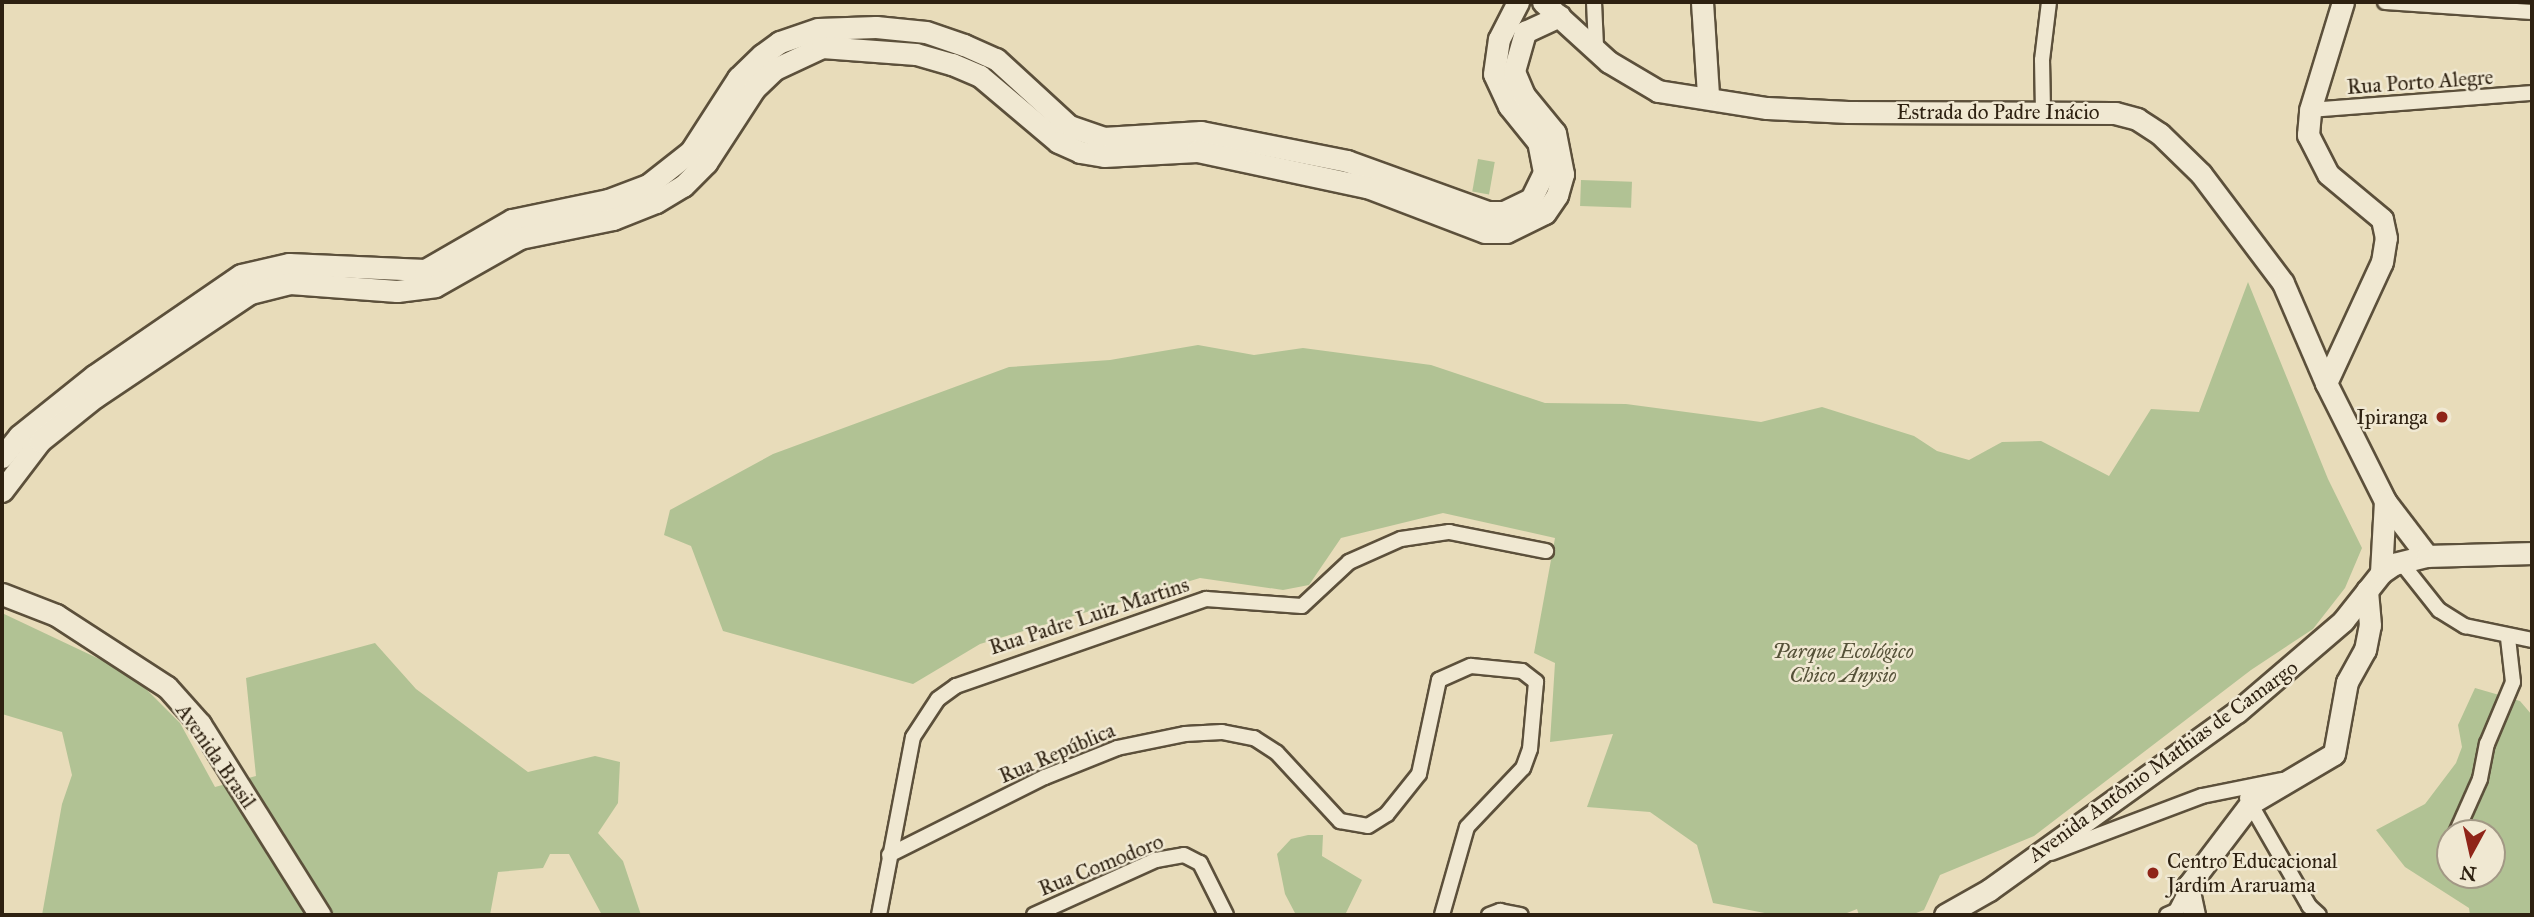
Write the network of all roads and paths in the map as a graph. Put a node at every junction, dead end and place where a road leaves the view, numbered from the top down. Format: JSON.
{"nodes":[{"id":1,"x":1543,"y":2,"type":"edge"},
{"id":2,"x":1594,"y":2,"type":"edge"},
{"id":3,"x":1702,"y":2,"type":"edge"},
{"id":4,"x":2049,"y":2,"type":"edge"},
{"id":5,"x":2343,"y":2,"type":"edge"},
{"id":6,"x":2385,"y":2,"type":"edge"},
{"id":7,"x":1517,"y":4,"type":"edge"},
{"id":8,"x":2532,"y":12,"type":"edge"},
{"id":9,"x":1559,"y":16,"type":"junction"},
{"id":10,"x":1537,"y":23,"type":"junction"},
{"id":11,"x":1596,"y":46,"type":"junction"},
{"id":12,"x":2532,"y":93,"type":"edge"},
{"id":13,"x":1708,"y":96,"type":"junction"},
{"id":14,"x":2310,"y":110,"type":"junction"},
{"id":15,"x":2043,"y":111,"type":"junction"},
{"id":16,"x":1554,"y":173,"type":"junction"},
{"id":17,"x":165,"y":341,"type":"junction"},
{"id":18,"x":2326,"y":383,"type":"junction"},
{"id":19,"x":2,"y":457,"type":"edge"},
{"id":20,"x":2,"y":491,"type":"edge"},
{"id":21,"x":2394,"y":533,"type":"junction"},
{"id":22,"x":1546,"y":551,"type":"dead end"},
{"id":23,"x":2532,"y":553,"type":"edge"},
{"id":24,"x":2427,"y":556,"type":"junction"},
{"id":25,"x":2400,"y":561,"type":"junction"},
{"id":26,"x":2381,"y":573,"type":"junction"},
{"id":27,"x":2367,"y":590,"type":"junction"},
{"id":28,"x":2,"y":594,"type":"edge"},
{"id":29,"x":2508,"y":638,"type":"junction"},
{"id":30,"x":2532,"y":640,"type":"edge"},
{"id":31,"x":2289,"y":778,"type":"junction"},
{"id":32,"x":2229,"y":790,"type":"junction"},
{"id":33,"x":2251,"y":803,"type":"junction"},
{"id":34,"x":2462,"y":819,"type":"edge"},
{"id":35,"x":889,"y":855,"type":"junction"},
{"id":36,"x":2030,"y":860,"type":"junction"},
{"id":37,"x":2188,"y":886,"type":"junction"},
{"id":38,"x":320,"y":915,"type":"edge"},
{"id":39,"x":879,"y":915,"type":"edge"},
{"id":40,"x":1034,"y":915,"type":"edge"},
{"id":41,"x":1226,"y":915,"type":"edge"},
{"id":42,"x":1442,"y":915,"type":"edge"},
{"id":43,"x":1489,"y":915,"type":"edge"},
{"id":44,"x":1521,"y":915,"type":"edge"},
{"id":45,"x":1945,"y":915,"type":"edge"},
{"id":46,"x":2166,"y":915,"type":"edge"},
{"id":47,"x":2194,"y":915,"type":"edge"},
{"id":48,"x":2319,"y":915,"type":"edge"}],
"edges":[{"from":1,"to":9,"type":"street","name":"Estrada do Padre Inácio"},
{"from":2,"to":11,"type":"street"},
{"from":3,"to":13,"type":"street"},
{"from":4,"to":15,"type":"street"},
{"from":5,"to":14,"type":"street"},
{"from":6,"to":8,"type":"street"},
{"from":7,"to":10,"type":"street"},
{"from":7,"to":16,"type":"street"},
{"from":9,"to":10,"type":"street"},
{"from":9,"to":11,"type":"street","name":"Estrada do Padre Inácio"},
{"from":10,"to":16,"type":"street"},
{"from":11,"to":13,"type":"street","name":"Estrada do Padre Inácio"},
{"from":12,"to":14,"type":"street","name":"Rua Porto Alegre"},
{"from":13,"to":15,"type":"street","name":"Estrada do Padre Inácio"},
{"from":14,"to":18,"type":"street"},
{"from":15,"to":18,"type":"street","name":"Estrada do Padre Inácio"},
{"from":16,"to":17,"type":"street"},
{"from":17,"to":19,"type":"street"},
{"from":17,"to":20,"type":"street"},
{"from":18,"to":21,"type":"street","name":"Estrada do Padre Inácio"},
{"from":21,"to":24,"type":"street","name":"Estrada do Padre Inácio"},
{"from":21,"to":26,"type":"street"},
{"from":22,"to":35,"type":"street","name":"Rua Padre Luiz Martins"},
{"from":23,"to":24,"type":"street"},
{"from":24,"to":25,"type":"street"},
{"from":25,"to":26,"type":"street","name":"Avenida Antônio Mathias de Camargo"},
{"from":25,"to":29,"type":"street"},
{"from":26,"to":27,"type":"street","name":"Avenida Antônio Mathias de Camargo"},
{"from":27,"to":31,"type":"street"},
{"from":27,"to":36,"type":"street","name":"Avenida Antônio Mathias de Camargo"},
{"from":28,"to":38,"type":"street","name":"Avenida Brasil"},
{"from":29,"to":30,"type":"street"},
{"from":29,"to":34,"type":"street"},
{"from":31,"to":32,"type":"street"},
{"from":31,"to":33,"type":"street"},
{"from":32,"to":33,"type":"street"},
{"from":32,"to":36,"type":"street"},
{"from":33,"to":37,"type":"street"},
{"from":33,"to":48,"type":"street"},
{"from":35,"to":39,"type":"street","name":"Rua Padre Luiz Martins"},
{"from":35,"to":42,"type":"street","name":"Rua República"},
{"from":36,"to":45,"type":"street","name":"Avenida Antônio Mathias de Camargo"},
{"from":37,"to":46,"type":"street"},
{"from":37,"to":47,"type":"street"},
{"from":40,"to":41,"type":"street","name":"Rua Comodoro"},
{"from":43,"to":44,"type":"street"}]}
